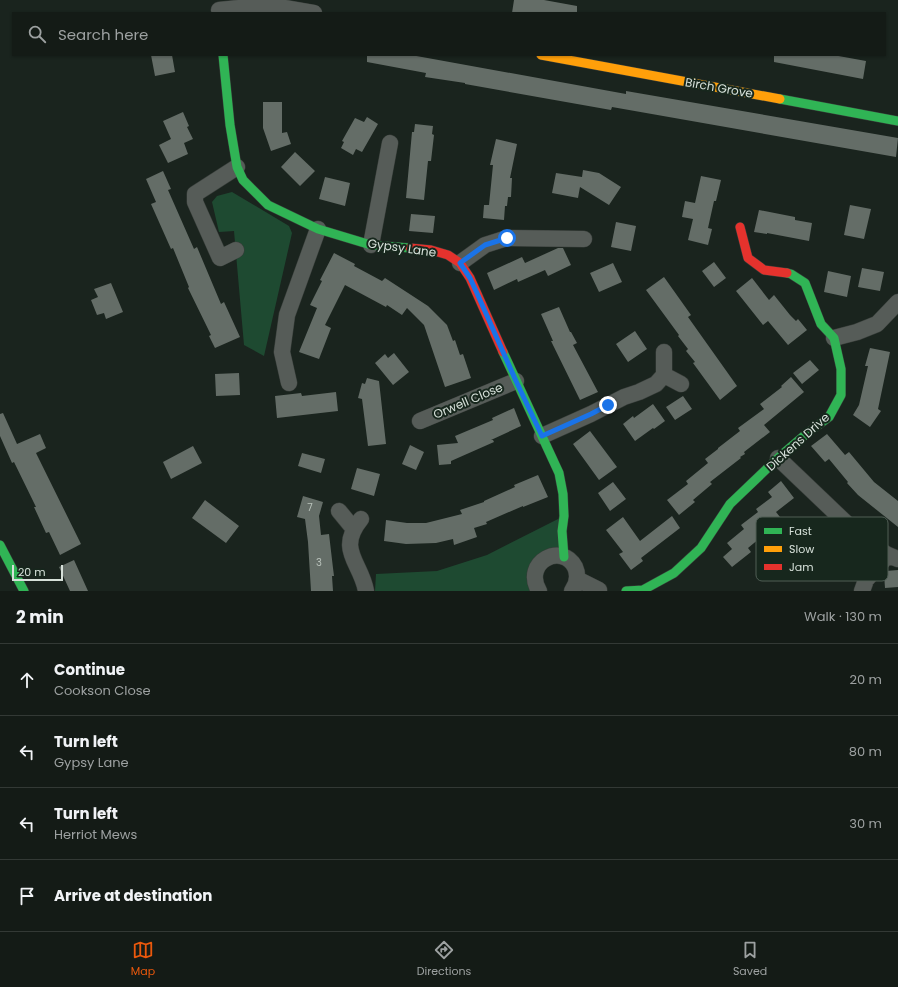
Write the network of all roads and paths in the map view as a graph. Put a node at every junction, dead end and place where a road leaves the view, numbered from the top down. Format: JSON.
{"nodes":[{"id":1,"x":219,"y":8,"type":"edge"},
{"id":2,"x":309,"y":12,"type":"edge"},
{"id":3,"x":223,"y":56,"type":"edge"},
{"id":4,"x":546,"y":56,"type":"edge"},
{"id":5,"x":898,"y":121,"type":"edge"},
{"id":6,"x":390,"y":143,"type":"dead end"},
{"id":7,"x":237,"y":167,"type":"junction"},
{"id":8,"x":740,"y":227,"type":"dead end"},
{"id":9,"x":318,"y":229,"type":"junction"},
{"id":10,"x":584,"y":240,"type":"dead end"},
{"id":11,"x":371,"y":245,"type":"junction"},
{"id":12,"x":236,"y":250,"type":"dead end"},
{"id":13,"x":460,"y":263,"type":"junction"},
{"id":14,"x":898,"y":302,"type":"edge"},
{"id":15,"x":834,"y":338,"type":"junction"},
{"id":16,"x":664,"y":352,"type":"dead end"},
{"id":17,"x":664,"y":375,"type":"junction"},
{"id":18,"x":516,"y":381,"type":"junction"},
{"id":19,"x":289,"y":383,"type":"dead end"},
{"id":20,"x":682,"y":384,"type":"dead end"},
{"id":21,"x":420,"y":420,"type":"dead end"},
{"id":22,"x":542,"y":436,"type":"junction"},
{"id":23,"x":778,"y":458,"type":"junction"},
{"id":24,"x":338,"y":511,"type":"dead end"},
{"id":25,"x":841,"y":517,"type":"edge"},
{"id":26,"x":562,"y":531,"type":"junction"},
{"id":27,"x":0,"y":545,"type":"edge"},
{"id":28,"x":548,"y":557,"type":"junction"},
{"id":29,"x":564,"y":557,"type":"junction"},
{"id":30,"x":866,"y":581,"type":"edge"},
{"id":31,"x":575,"y":585,"type":"edge"},
{"id":32,"x":643,"y":590,"type":"edge"},
{"id":33,"x":24,"y":591,"type":"edge"},
{"id":34,"x":366,"y":591,"type":"edge"},
{"id":35,"x":539,"y":591,"type":"edge"},
{"id":36,"x":600,"y":591,"type":"edge"},
{"id":37,"x":626,"y":591,"type":"edge"},
{"id":38,"x":862,"y":591,"type":"edge"}],
"edges":[{"from":1,"to":2,"type":"street"},
{"from":3,"to":7,"type":"street","name":"Gypsy Lane"},
{"from":4,"to":5,"type":"street","name":"Birch Grove"},
{"from":6,"to":11,"type":"street"},
{"from":7,"to":9,"type":"street","name":"Gypsy Lane"},
{"from":7,"to":12,"type":"street"},
{"from":8,"to":15,"type":"street","name":"Dickens Drive"},
{"from":9,"to":11,"type":"street","name":"Gypsy Lane"},
{"from":9,"to":19,"type":"street"},
{"from":10,"to":13,"type":"street"},
{"from":11,"to":13,"type":"street","name":"Gypsy Lane"},
{"from":13,"to":18,"type":"street","name":"Gypsy Lane"},
{"from":14,"to":15,"type":"street"},
{"from":15,"to":23,"type":"street","name":"Dickens Drive"},
{"from":16,"to":17,"type":"street"},
{"from":17,"to":20,"type":"street"},
{"from":17,"to":22,"type":"street"},
{"from":18,"to":21,"type":"street","name":"Orwell Close"},
{"from":18,"to":22,"type":"street","name":"Gypsy Lane"},
{"from":22,"to":26,"type":"street","name":"Gypsy Lane"},
{"from":23,"to":25,"type":"street"},
{"from":23,"to":32,"type":"street","name":"Dickens Drive"},
{"from":24,"to":34,"type":"street"},
{"from":26,"to":28,"type":"street","name":"Gypsy Lane"},
{"from":26,"to":29,"type":"street","name":"Gypsy Lane"},
{"from":27,"to":33,"type":"street"},
{"from":28,"to":29,"type":"street"},
{"from":28,"to":35,"type":"street","name":"Gypsy Lane"},
{"from":29,"to":31,"type":"street"},
{"from":30,"to":38,"type":"street"},
{"from":31,"to":36,"type":"street"},
{"from":32,"to":37,"type":"street","name":"Dickens Drive"}]}
